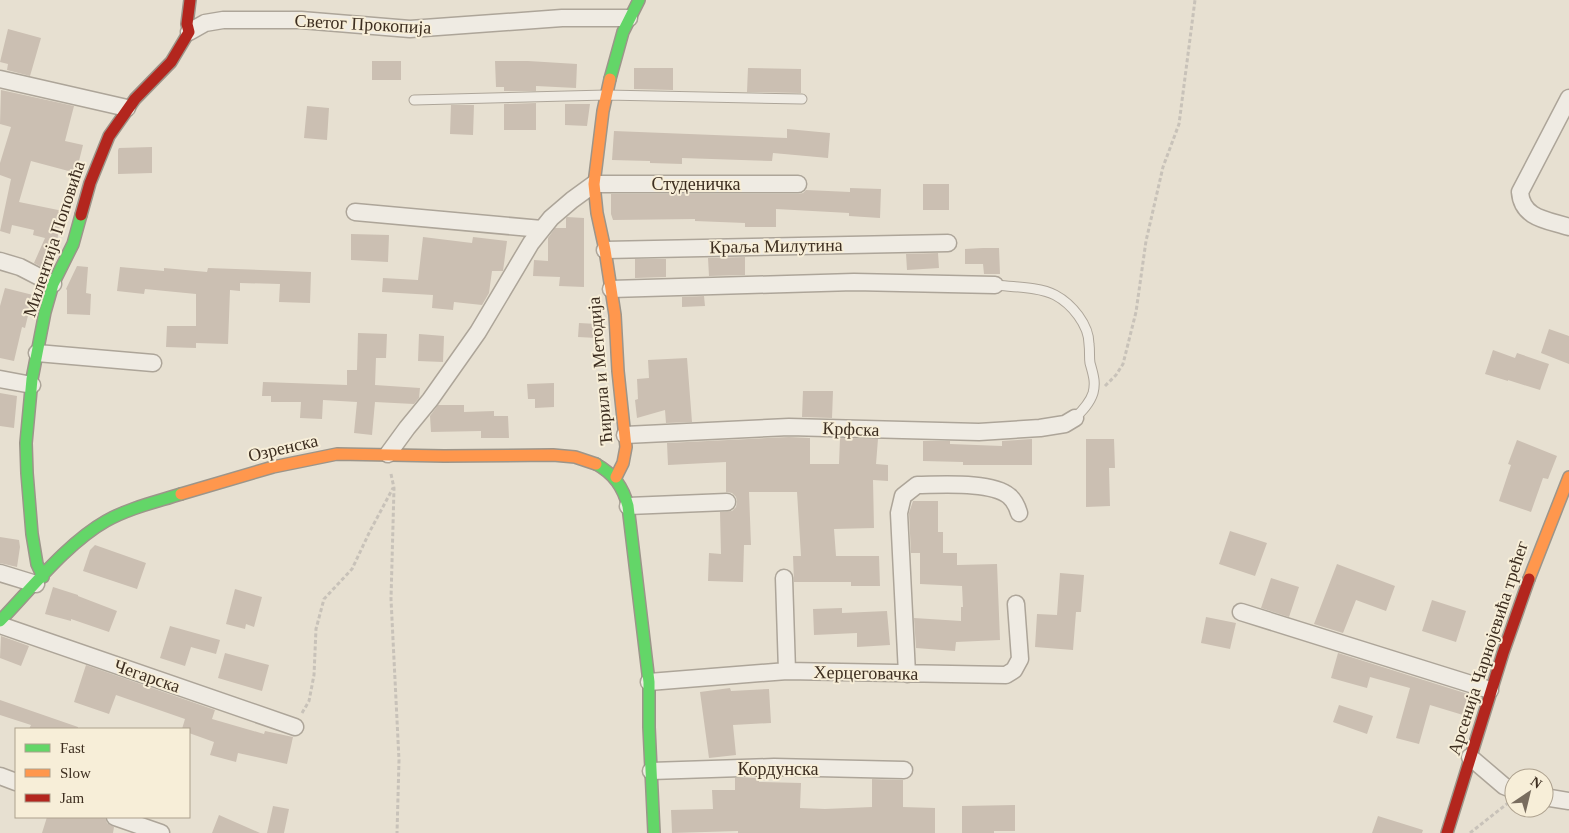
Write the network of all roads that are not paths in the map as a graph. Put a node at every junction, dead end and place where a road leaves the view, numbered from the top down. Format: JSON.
{"nodes":[{"id":1,"x":190,"y":0,"type":"edge"},
{"id":2,"x":639,"y":0,"type":"edge"},
{"id":3,"x":629,"y":18,"type":"junction"},
{"id":4,"x":189,"y":32,"type":"junction"},
{"id":5,"x":0,"y":79,"type":"edge"},
{"id":6,"x":606,"y":95,"type":"junction"},
{"id":7,"x":802,"y":98,"type":"dead end"},
{"id":8,"x":1569,"y":98,"type":"edge"},
{"id":9,"x":414,"y":100,"type":"dead end"},
{"id":10,"x":128,"y":108,"type":"junction"},
{"id":11,"x":594,"y":184,"type":"junction"},
{"id":12,"x":798,"y":184,"type":"dead end"},
{"id":13,"x":354,"y":212,"type":"dead end"},
{"id":14,"x":1569,"y":227,"type":"edge"},
{"id":15,"x":542,"y":230,"type":"junction"},
{"id":16,"x":948,"y":243,"type":"dead end"},
{"id":17,"x":605,"y":250,"type":"junction"},
{"id":18,"x":0,"y":261,"type":"edge"},
{"id":19,"x":53,"y":284,"type":"junction"},
{"id":20,"x":995,"y":285,"type":"joint"},
{"id":21,"x":611,"y":289,"type":"junction"},
{"id":22,"x":37,"y":353,"type":"junction"},
{"id":23,"x":153,"y":363,"type":"dead end"},
{"id":24,"x":0,"y":379,"type":"edge"},
{"id":25,"x":32,"y":385,"type":"junction"},
{"id":26,"x":1075,"y":418,"type":"joint"},
{"id":27,"x":625,"y":435,"type":"junction"},
{"id":28,"x":388,"y":454,"type":"junction"},
{"id":29,"x":616,"y":477,"type":"junction"},
{"id":30,"x":1569,"y":477,"type":"edge"},
{"id":31,"x":727,"y":502,"type":"dead end"},
{"id":32,"x":628,"y":506,"type":"junction"},
{"id":33,"x":1019,"y":512,"type":"dead end"},
{"id":34,"x":0,"y":572,"type":"edge"},
{"id":35,"x":784,"y":578,"type":"dead end"},
{"id":36,"x":39,"y":580,"type":"junction"},
{"id":37,"x":1016,"y":604,"type":"dead end"},
{"id":38,"x":1241,"y":612,"type":"dead end"},
{"id":39,"x":0,"y":623,"type":"edge"},
{"id":40,"x":787,"y":671,"type":"junction"},
{"id":41,"x":907,"y":674,"type":"junction"},
{"id":42,"x":649,"y":682,"type":"junction"},
{"id":43,"x":1490,"y":690,"type":"junction"},
{"id":44,"x":295,"y":727,"type":"road end"},
{"id":45,"x":1470,"y":757,"type":"junction"},
{"id":46,"x":904,"y":770,"type":"dead end"},
{"id":47,"x":651,"y":771,"type":"junction"},
{"id":48,"x":0,"y":776,"type":"edge"},
{"id":49,"x":15,"y":782,"type":"edge"},
{"id":50,"x":1504,"y":786,"type":"edge"},
{"id":51,"x":1554,"y":798,"type":"edge"},
{"id":52,"x":1569,"y":800,"type":"edge"},
{"id":53,"x":118,"y":818,"type":"edge"},
{"id":54,"x":161,"y":833,"type":"edge"},
{"id":55,"x":654,"y":833,"type":"edge"},
{"id":56,"x":1447,"y":833,"type":"edge"}],
"edges":[{"from":1,"to":4,"type":"street"},
{"from":2,"to":3,"type":"street","name":"Ћирила и Методија"},
{"from":3,"to":4,"type":"street","name":"Светог Прокопија"},
{"from":3,"to":6,"type":"street","name":"Ћирила и Методија"},
{"from":4,"to":10,"type":"street","name":"Милентија Поповића"},
{"from":5,"to":10,"type":"street"},
{"from":6,"to":7,"type":"lane"},
{"from":6,"to":9,"type":"lane"},
{"from":6,"to":11,"type":"street","name":"Ћирила и Методија"},
{"from":8,"to":14,"type":"street"},
{"from":10,"to":19,"type":"street","name":"Милентија Поповића"},
{"from":11,"to":12,"type":"street","name":"Студеничка"},
{"from":11,"to":15,"type":"street"},
{"from":11,"to":17,"type":"street","name":"Ћирила и Методија"},
{"from":13,"to":15,"type":"street"},
{"from":15,"to":28,"type":"street"},
{"from":16,"to":17,"type":"street","name":"Краља Милутина"},
{"from":17,"to":21,"type":"street","name":"Ћирила и Методија"},
{"from":18,"to":19,"type":"street"},
{"from":19,"to":22,"type":"street","name":"Милентија Поповића"},
{"from":20,"to":21,"type":"street"},
{"from":20,"to":26,"type":"lane"},
{"from":21,"to":27,"type":"street","name":"Ћирила и Методија"},
{"from":22,"to":23,"type":"street"},
{"from":22,"to":25,"type":"street","name":"Милентија Поповића"},
{"from":24,"to":25,"type":"street"},
{"from":25,"to":36,"type":"street","name":"Милентија Поповића"},
{"from":26,"to":27,"type":"street","name":"Крфска"},
{"from":27,"to":29,"type":"street","name":"Ћирила и Методија"},
{"from":28,"to":29,"type":"street","name":"Озренска"},
{"from":28,"to":36,"type":"street","name":"Озренска"},
{"from":29,"to":32,"type":"street"},
{"from":30,"to":43,"type":"street","name":"Арсенија Чарнојевића трећег"},
{"from":31,"to":32,"type":"street"},
{"from":32,"to":42,"type":"street"},
{"from":33,"to":41,"type":"street"},
{"from":34,"to":36,"type":"street"},
{"from":35,"to":40,"type":"street"},
{"from":36,"to":39,"type":"street","name":"Озренска"},
{"from":37,"to":41,"type":"street","name":"Херцеговачка"},
{"from":38,"to":43,"type":"street"},
{"from":39,"to":44,"type":"street","name":"Чегарска"},
{"from":40,"to":41,"type":"street","name":"Херцеговачка"},
{"from":40,"to":42,"type":"street","name":"Херцеговачка"},
{"from":42,"to":47,"type":"street"},
{"from":43,"to":45,"type":"street","name":"Арсенија Чарнојевића трећег"},
{"from":45,"to":50,"type":"street"},
{"from":45,"to":56,"type":"street","name":"Арсенија Чарнојевића трећег"},
{"from":46,"to":47,"type":"street","name":"Кордунска"},
{"from":47,"to":55,"type":"street"},
{"from":48,"to":49,"type":"street"},
{"from":51,"to":52,"type":"street"},
{"from":53,"to":54,"type":"street"}]}
